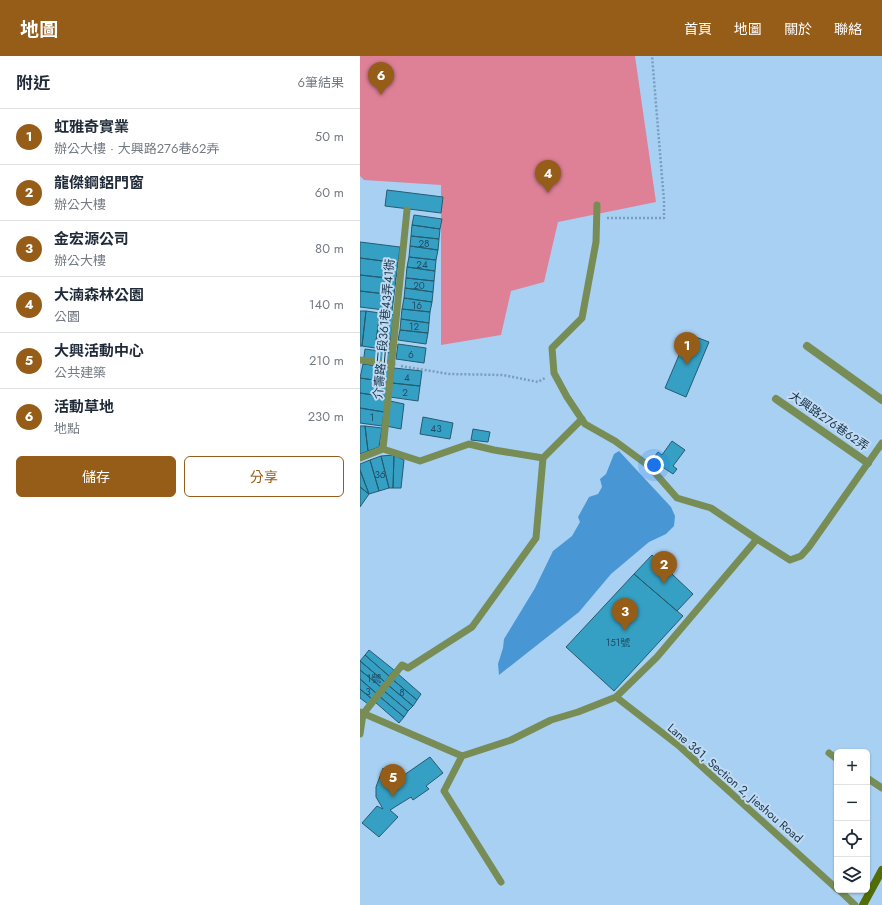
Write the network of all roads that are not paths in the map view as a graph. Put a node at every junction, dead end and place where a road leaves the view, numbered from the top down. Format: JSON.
{"nodes":[{"id":1,"x":597,"y":204,"type":"dead end"},
{"id":2,"x":407,"y":210,"type":"dead end"},
{"id":3,"x":807,"y":346,"type":"dead end"},
{"id":4,"x":360,"y":360,"type":"edge"},
{"id":5,"x":392,"y":364,"type":"junction"},
{"id":6,"x":776,"y":398,"type":"dead end"},
{"id":7,"x":882,"y":400,"type":"edge"},
{"id":8,"x":582,"y":419,"type":"junction"},
{"id":9,"x":882,"y":443,"type":"edge"},
{"id":10,"x":384,"y":449,"type":"junction"},
{"id":11,"x":360,"y":458,"type":"edge"},
{"id":12,"x":543,"y":458,"type":"junction"},
{"id":13,"x":868,"y":463,"type":"junction"},
{"id":14,"x":756,"y":539,"type":"junction"},
{"id":15,"x":616,"y":697,"type":"junction"},
{"id":16,"x":362,"y":713,"type":"edge"},
{"id":17,"x":360,"y":734,"type":"edge"},
{"id":18,"x":829,"y":753,"type":"dead end"},
{"id":19,"x":462,"y":756,"type":"junction"},
{"id":20,"x":834,"y":757,"type":"edge"},
{"id":21,"x":870,"y":780,"type":"edge"},
{"id":22,"x":882,"y":788,"type":"edge"},
{"id":23,"x":882,"y":870,"type":"edge"},
{"id":24,"x":501,"y":882,"type":"dead end"},
{"id":25,"x":834,"y":885,"type":"edge"},
{"id":26,"x":842,"y":893,"type":"edge"},
{"id":27,"x":855,"y":905,"type":"edge"},
{"id":28,"x":863,"y":905,"type":"edge"}],
"edges":[{"from":1,"to":8,"type":"lane"},
{"from":2,"to":5,"type":"lane","name":"介壽路二段361巷43弄41衖"},
{"from":3,"to":7,"type":"street"},
{"from":4,"to":5,"type":"lane"},
{"from":5,"to":10,"type":"lane","name":"介壽路二段361巷43弄41衖"},
{"from":6,"to":13,"type":"street","name":"大興路276巷62弄"},
{"from":8,"to":12,"type":"lane"},
{"from":8,"to":14,"type":"lane"},
{"from":9,"to":13,"type":"lane"},
{"from":10,"to":11,"type":"lane"},
{"from":10,"to":12,"type":"lane"},
{"from":12,"to":16,"type":"lane"},
{"from":13,"to":14,"type":"lane"},
{"from":14,"to":15,"type":"lane"},
{"from":15,"to":19,"type":"lane"},
{"from":15,"to":25,"type":"lane","name":"Lane 361, Section 2, Jieshou Road"},
{"from":16,"to":17,"type":"lane"},
{"from":16,"to":19,"type":"lane"},
{"from":18,"to":20,"type":"lane"},
{"from":19,"to":24,"type":"lane"},
{"from":21,"to":22,"type":"lane"},
{"from":23,"to":28,"type":"street"},
{"from":26,"to":27,"type":"lane","name":"Lane 361, Section 2, Jieshou Road"}]}
